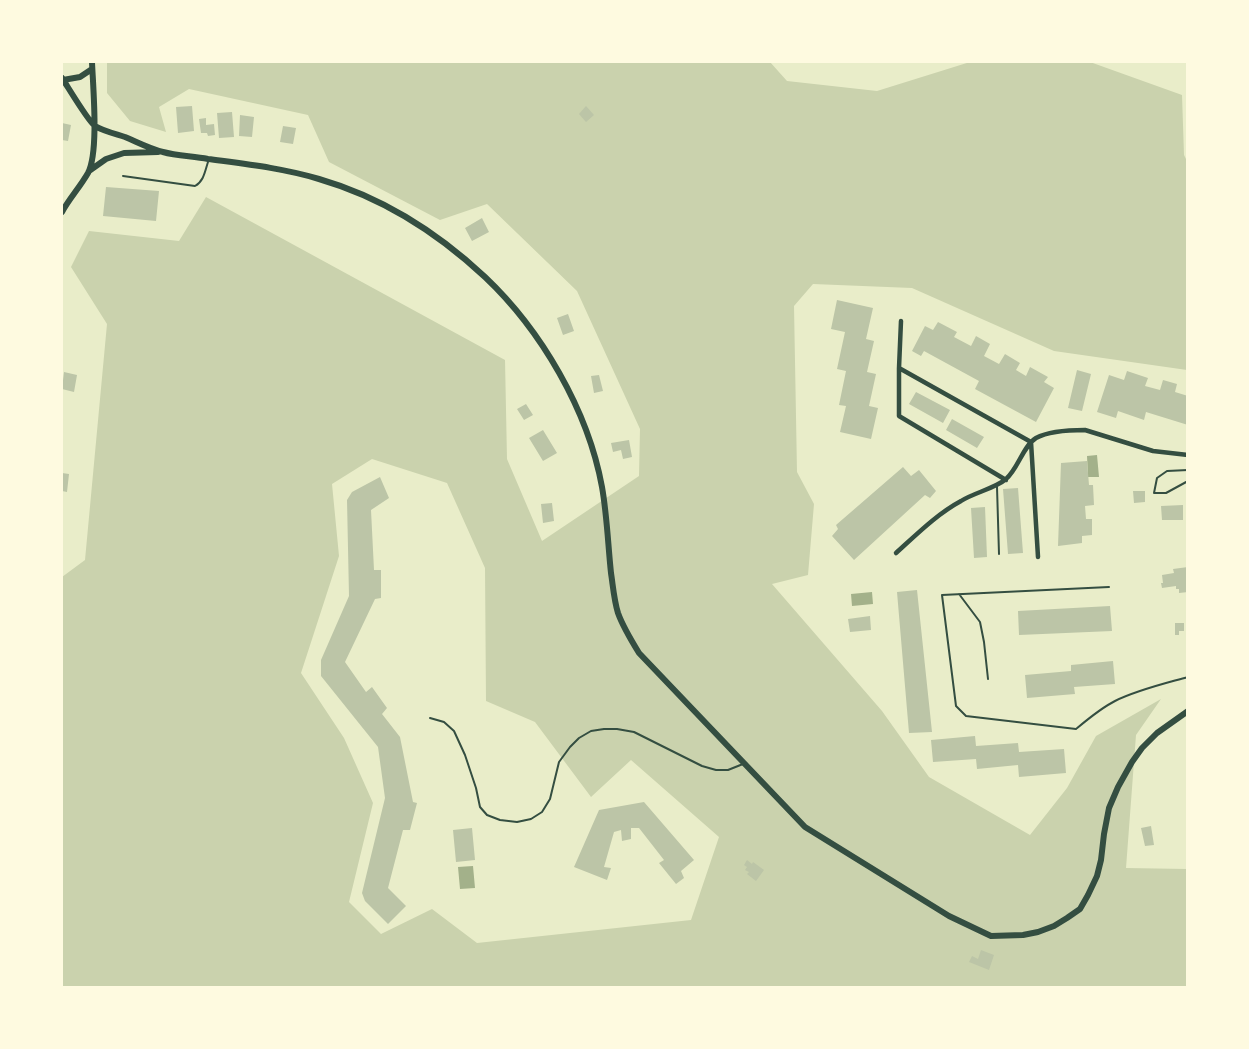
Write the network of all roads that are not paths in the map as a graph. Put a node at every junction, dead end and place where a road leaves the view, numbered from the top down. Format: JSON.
{"nodes":[{"id":1,"x":92,"y":62,"type":"edge"},
{"id":2,"x":92,"y":69,"type":"junction"},
{"id":3,"x":62,"y":79,"type":"edge"},
{"id":4,"x":94,"y":125,"type":"junction"},
{"id":5,"x":163,"y":152,"type":"junction"},
{"id":6,"x":209,"y":159,"type":"junction"},
{"id":7,"x":89,"y":172,"type":"junction"},
{"id":8,"x":123,"y":176,"type":"dead end"},
{"id":9,"x":62,"y":212,"type":"edge"},
{"id":10,"x":901,"y":321,"type":"dead end"},
{"id":11,"x":899,"y":368,"type":"junction"},
{"id":12,"x":1031,"y":442,"type":"junction"},
{"id":13,"x":1188,"y":455,"type":"edge"},
{"id":14,"x":1188,"y":470,"type":"edge"},
{"id":15,"x":1006,"y":480,"type":"junction"},
{"id":16,"x":1188,"y":481,"type":"edge"},
{"id":17,"x":996,"y":484,"type":"junction"},
{"id":18,"x":896,"y":553,"type":"dead end"},
{"id":19,"x":999,"y":554,"type":"dead end"},
{"id":20,"x":1038,"y":557,"type":"dead end"},
{"id":21,"x":1109,"y":587,"type":"dead end"},
{"id":22,"x":959,"y":594,"type":"junction"},
{"id":23,"x":1188,"y":677,"type":"edge"},
{"id":24,"x":988,"y":679,"type":"dead end"},
{"id":25,"x":1188,"y":711,"type":"edge"},
{"id":26,"x":430,"y":718,"type":"dead end"},
{"id":27,"x":745,"y":764,"type":"junction"}],
"edges":[{"from":1,"to":2,"type":"street"},
{"from":2,"to":3,"type":"street"},
{"from":2,"to":4,"type":"street"},
{"from":3,"to":4,"type":"street"},
{"from":4,"to":5,"type":"street"},
{"from":4,"to":7,"type":"street"},
{"from":5,"to":6,"type":"street"},
{"from":5,"to":7,"type":"street"},
{"from":6,"to":8,"type":"lane"},
{"from":6,"to":27,"type":"street"},
{"from":7,"to":9,"type":"street"},
{"from":10,"to":11,"type":"street"},
{"from":11,"to":12,"type":"street"},
{"from":11,"to":15,"type":"street"},
{"from":12,"to":13,"type":"street"},
{"from":12,"to":15,"type":"street"},
{"from":12,"to":20,"type":"street"},
{"from":14,"to":16,"type":"lane"},
{"from":15,"to":17,"type":"street"},
{"from":17,"to":18,"type":"street"},
{"from":17,"to":19,"type":"lane"},
{"from":21,"to":22,"type":"lane"},
{"from":22,"to":23,"type":"lane"},
{"from":22,"to":24,"type":"lane"},
{"from":25,"to":27,"type":"street"},
{"from":26,"to":27,"type":"lane"}]}
